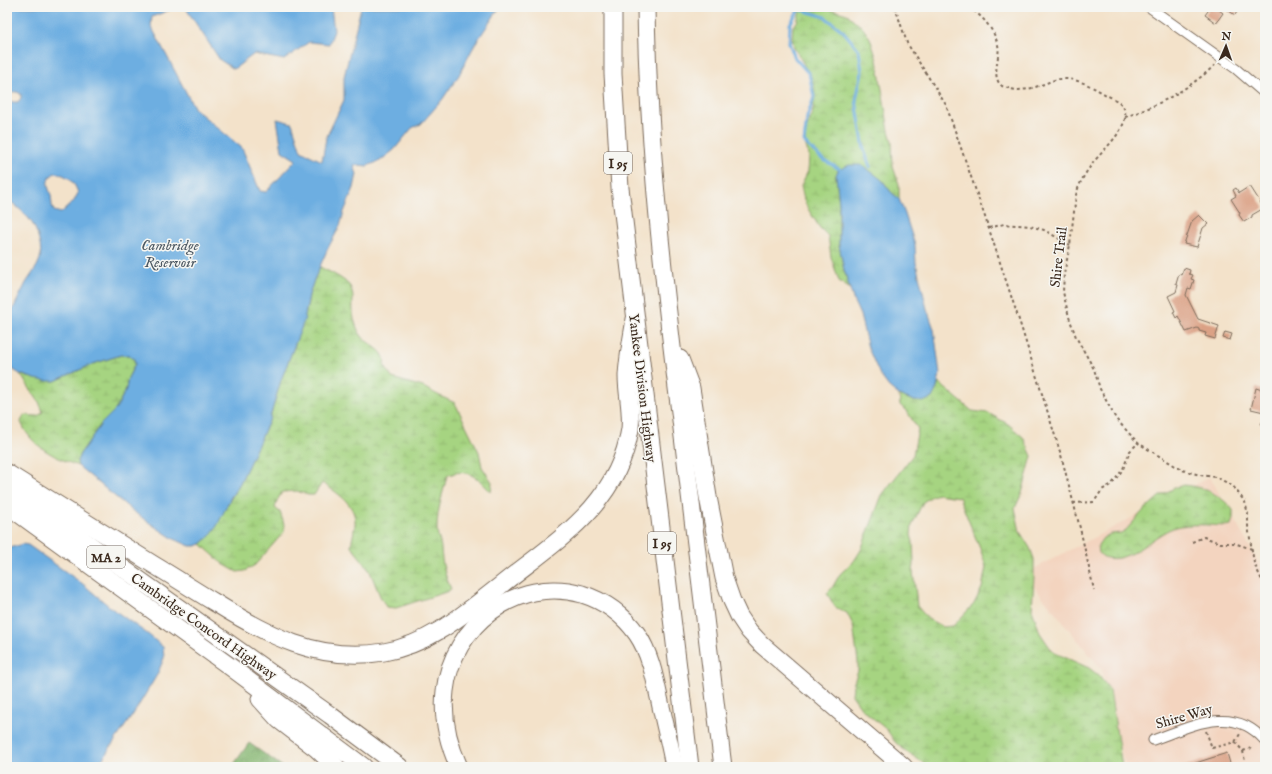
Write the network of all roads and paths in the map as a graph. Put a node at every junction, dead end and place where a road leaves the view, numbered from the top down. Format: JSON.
{"nodes":[{"id":1,"x":612,"y":7,"type":"edge"},
{"id":2,"x":646,"y":7,"type":"edge"},
{"id":3,"x":896,"y":7,"type":"edge"},
{"id":4,"x":969,"y":7,"type":"edge"},
{"id":5,"x":1149,"y":7,"type":"edge"},
{"id":6,"x":1221,"y":59,"type":"junction"},
{"id":7,"x":1265,"y":94,"type":"edge"},
{"id":8,"x":1125,"y":117,"type":"junction"},
{"id":9,"x":989,"y":228,"type":"junction"},
{"id":10,"x":1070,"y":245,"type":"junction"},
{"id":11,"x":635,"y":319,"type":"junction"},
{"id":12,"x":670,"y":333,"type":"junction"},
{"id":13,"x":1138,"y":443,"type":"junction"},
{"id":14,"x":7,"y":474,"type":"edge"},
{"id":15,"x":7,"y":486,"type":"edge"},
{"id":16,"x":1073,"y":503,"type":"junction"},
{"id":17,"x":7,"y":506,"type":"edge"},
{"id":18,"x":7,"y":514,"type":"edge"},
{"id":19,"x":1192,"y":542,"type":"dead end"},
{"id":20,"x":1252,"y":549,"type":"junction"},
{"id":21,"x":93,"y":568,"type":"junction"},
{"id":22,"x":1265,"y":587,"type":"edge"},
{"id":23,"x":1094,"y":590,"type":"dead end"},
{"id":24,"x":232,"y":668,"type":"junction"},
{"id":25,"x":1206,"y":730,"type":"dead end"},
{"id":26,"x":1242,"y":731,"type":"dead end"},
{"id":27,"x":1153,"y":740,"type":"dead end"},
{"id":28,"x":1265,"y":741,"type":"edge"},
{"id":29,"x":1235,"y":742,"type":"junction"},
{"id":30,"x":1254,"y":747,"type":"dead end"},
{"id":31,"x":1243,"y":751,"type":"junction"},
{"id":32,"x":336,"y":767,"type":"edge"},
{"id":33,"x":364,"y":767,"type":"edge"},
{"id":34,"x":400,"y":767,"type":"edge"},
{"id":35,"x":459,"y":767,"type":"edge"},
{"id":36,"x":674,"y":767,"type":"edge"},
{"id":37,"x":690,"y":767,"type":"edge"},
{"id":38,"x":723,"y":767,"type":"edge"},
{"id":39,"x":904,"y":767,"type":"edge"},
{"id":40,"x":1246,"y":767,"type":"edge"}],
"edges":[{"from":1,"to":11,"type":"highway","name":"Yankee Division Highway","number":"I 95"},
{"from":2,"to":12,"type":"highway","number":"I 95"},
{"from":3,"to":9,"type":"path"},
{"from":4,"to":8,"type":"path"},
{"from":5,"to":6,"type":"street"},
{"from":6,"to":7,"type":"street"},
{"from":6,"to":8,"type":"path"},
{"from":8,"to":10,"type":"path","name":"Shire Trail"},
{"from":9,"to":10,"type":"path"},
{"from":9,"to":16,"type":"path"},
{"from":10,"to":13,"type":"path","name":"Shire Trail"},
{"from":11,"to":14,"type":"highway"},
{"from":11,"to":37,"type":"highway","name":"Yankee Division Highway","number":"I 95"},
{"from":12,"to":38,"type":"highway","number":"I 95"},
{"from":12,"to":39,"type":"highway"},
{"from":13,"to":16,"type":"path"},
{"from":13,"to":20,"type":"path","name":"Shire Trail"},
{"from":15,"to":34,"type":"highway","name":"Cambridge Concord Highway","number":"MA 2"},
{"from":16,"to":23,"type":"path"},
{"from":17,"to":21,"type":"highway","name":"Cambridge Concord Highway","number":"MA 2"},
{"from":18,"to":21,"type":"highway"},
{"from":19,"to":20,"type":"path"},
{"from":20,"to":22,"type":"path","name":"Shire Trail"},
{"from":21,"to":24,"type":"highway","name":"Cambridge Concord Highway","number":"MA 2"},
{"from":24,"to":32,"type":"highway"},
{"from":24,"to":33,"type":"highway","name":"Cambridge Concord Highway","number":"MA 2"},
{"from":25,"to":29,"type":"path"},
{"from":26,"to":29,"type":"path"},
{"from":27,"to":28,"type":"street","name":"Shire Way"},
{"from":29,"to":31,"type":"path"},
{"from":30,"to":31,"type":"path"},
{"from":31,"to":40,"type":"path"},
{"from":35,"to":36,"type":"highway"}]}
